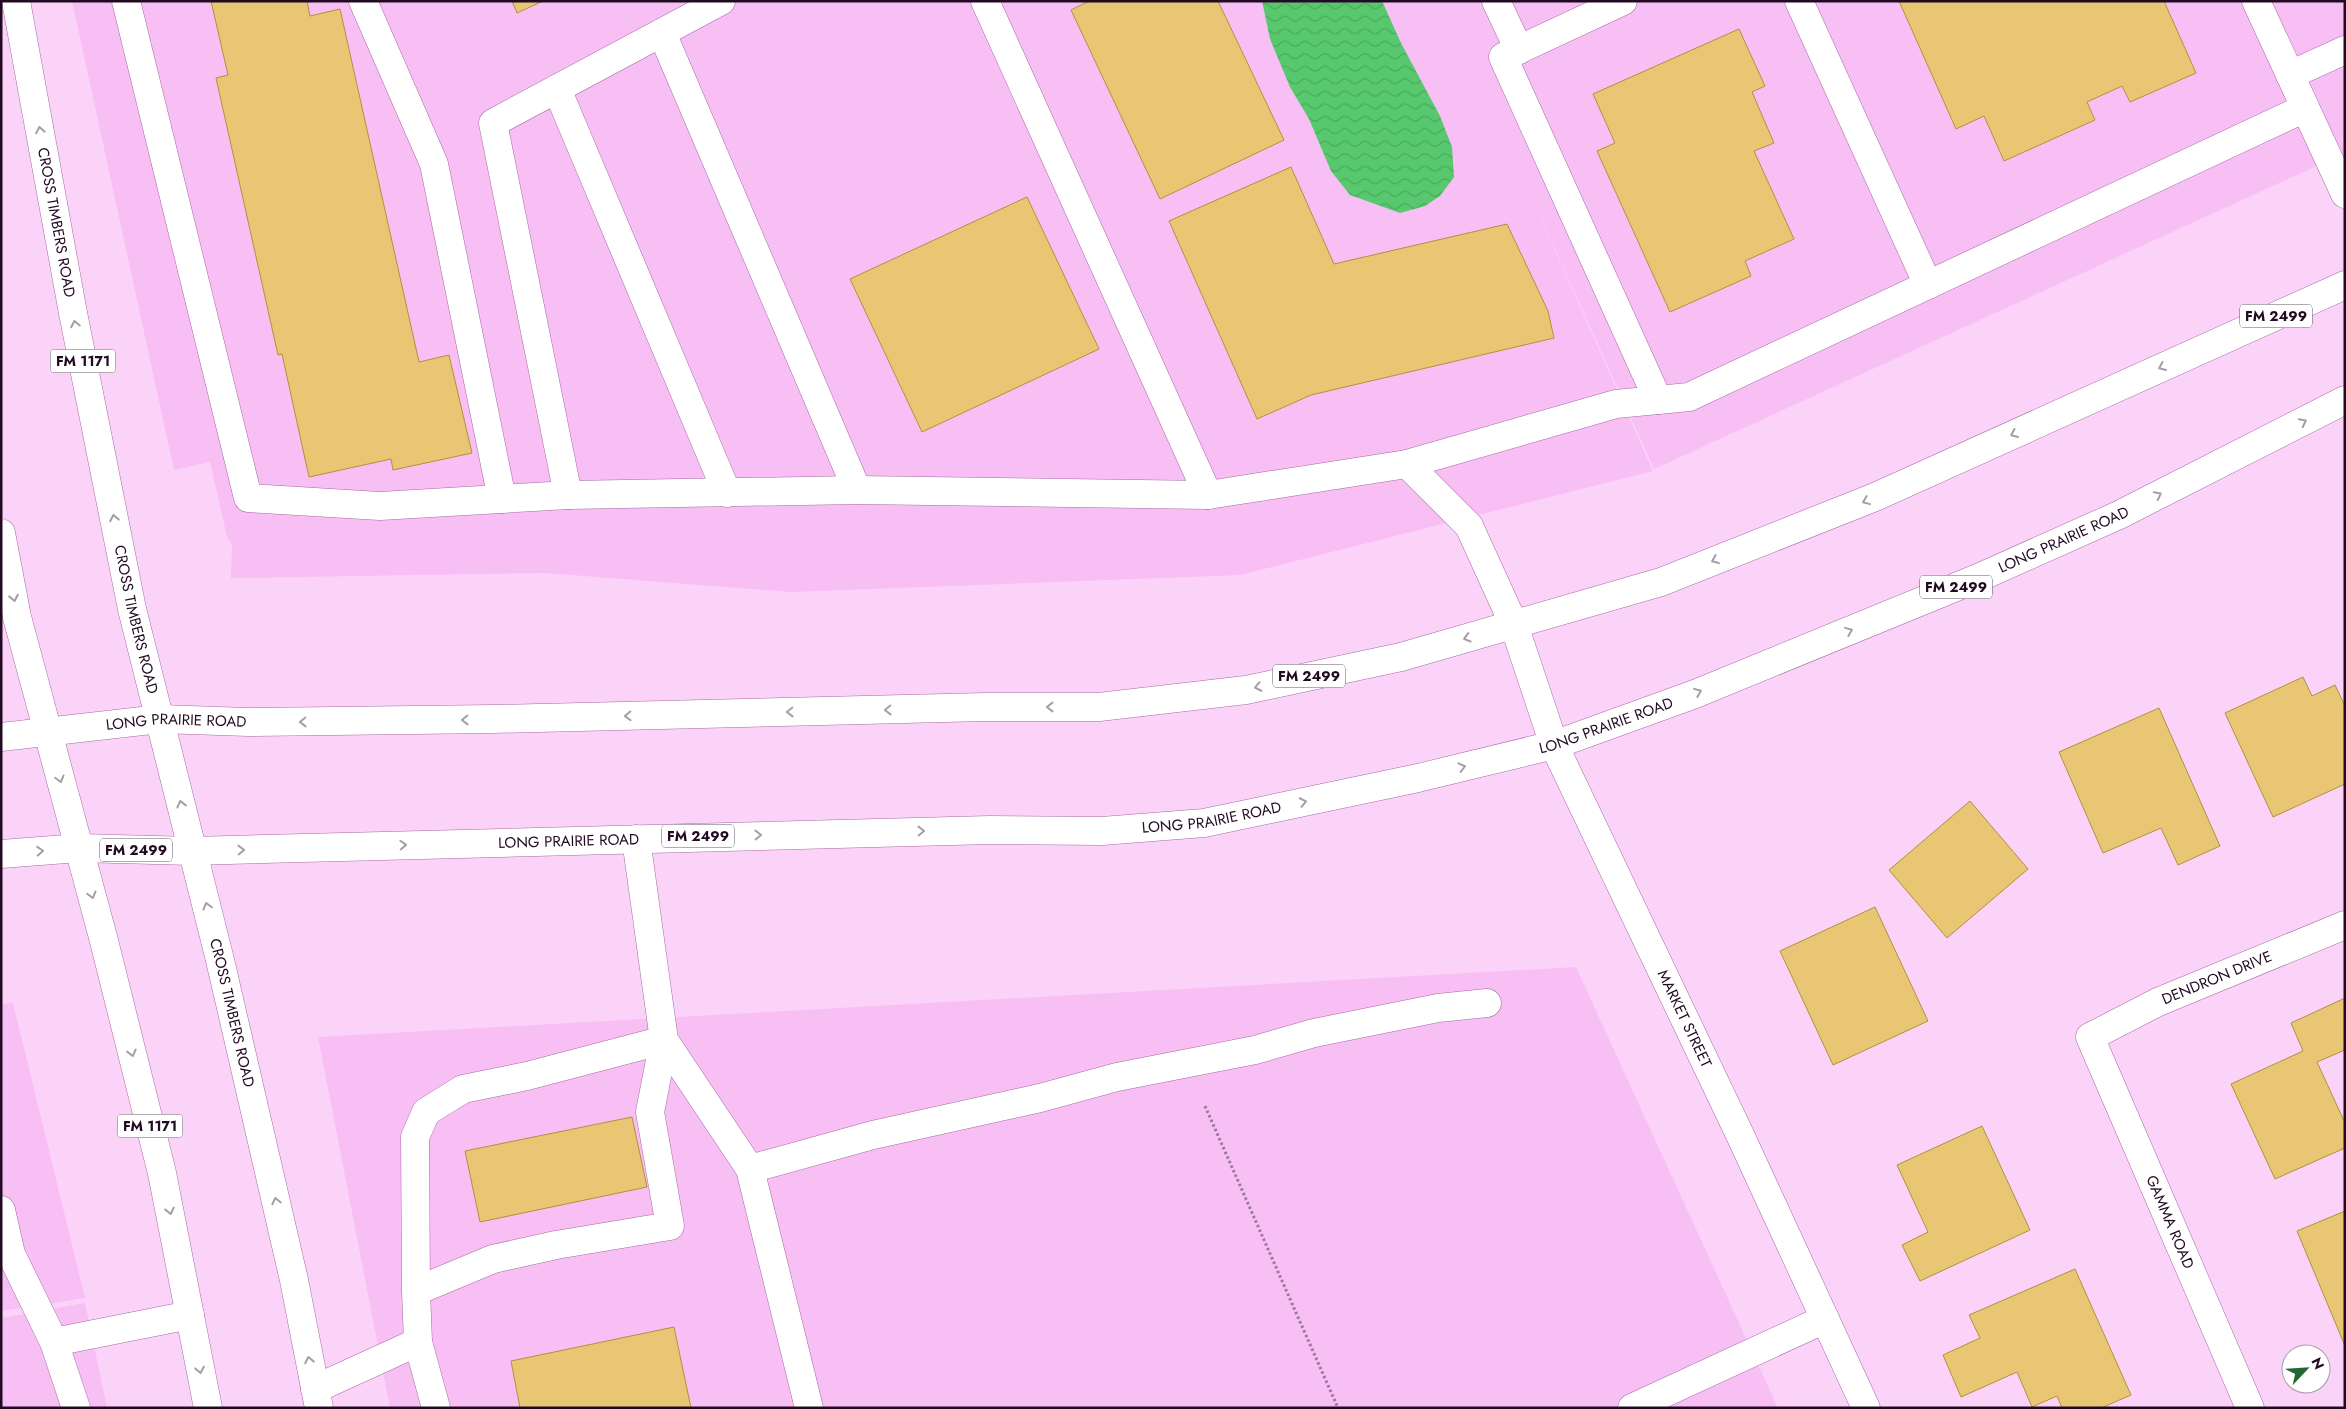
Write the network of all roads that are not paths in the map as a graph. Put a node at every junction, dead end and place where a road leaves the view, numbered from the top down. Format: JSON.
{"nodes":[{"id":1,"x":16,"y":1,"type":"edge"},
{"id":2,"x":126,"y":1,"type":"edge"},
{"id":3,"x":363,"y":1,"type":"edge"},
{"id":4,"x":721,"y":1,"type":"edge"},
{"id":5,"x":985,"y":1,"type":"edge"},
{"id":6,"x":1496,"y":1,"type":"edge"},
{"id":7,"x":1624,"y":1,"type":"edge"},
{"id":8,"x":1799,"y":1,"type":"edge"},
{"id":9,"x":2256,"y":1,"type":"edge"},
{"id":10,"x":662,"y":33,"type":"junction"},
{"id":11,"x":1519,"y":50,"type":"junction"},
{"id":12,"x":2345,"y":50,"type":"edge"},
{"id":13,"x":2290,"y":75,"type":"junction"},
{"id":14,"x":557,"y":89,"type":"junction"},
{"id":15,"x":2305,"y":108,"type":"junction"},
{"id":16,"x":2345,"y":194,"type":"edge"},
{"id":17,"x":1928,"y":285,"type":"junction"},
{"id":18,"x":2345,"y":285,"type":"edge"},
{"id":19,"x":1658,"y":400,"type":"junction"},
{"id":20,"x":2345,"y":400,"type":"edge"},
{"id":21,"x":1407,"y":464,"type":"junction"},
{"id":22,"x":857,"y":490,"type":"junction"},
{"id":23,"x":727,"y":493,"type":"junction"},
{"id":24,"x":1208,"y":495,"type":"junction"},
{"id":25,"x":568,"y":496,"type":"junction"},
{"id":26,"x":502,"y":499,"type":"junction"},
{"id":27,"x":1,"y":533,"type":"edge"},
{"id":28,"x":1514,"y":624,"type":"junction"},
{"id":29,"x":160,"y":719,"type":"junction"},
{"id":30,"x":48,"y":732,"type":"junction"},
{"id":31,"x":1,"y":737,"type":"edge"},
{"id":32,"x":1554,"y":745,"type":"junction"},
{"id":33,"x":636,"y":838,"type":"junction"},
{"id":34,"x":79,"y":848,"type":"junction"},
{"id":35,"x":192,"y":851,"type":"junction"},
{"id":36,"x":1,"y":854,"type":"edge"},
{"id":37,"x":2345,"y":924,"type":"edge"},
{"id":38,"x":1487,"y":1003,"type":"dead end"},
{"id":39,"x":2090,"y":1036,"type":"joint"},
{"id":40,"x":664,"y":1040,"type":"junction"},
{"id":41,"x":750,"y":1169,"type":"junction"},
{"id":42,"x":1,"y":1210,"type":"edge"},
{"id":43,"x":6,"y":1255,"type":"edge"},
{"id":44,"x":416,"y":1291,"type":"junction"},
{"id":45,"x":190,"y":1315,"type":"junction"},
{"id":46,"x":1825,"y":1319,"type":"junction"},
{"id":47,"x":54,"y":1342,"type":"junction"},
{"id":48,"x":418,"y":1342,"type":"junction"},
{"id":49,"x":317,"y":1398,"type":"edge"},
{"id":50,"x":76,"y":1408,"type":"edge"},
{"id":51,"x":208,"y":1408,"type":"edge"},
{"id":52,"x":436,"y":1408,"type":"edge"},
{"id":53,"x":809,"y":1408,"type":"edge"},
{"id":54,"x":1632,"y":1408,"type":"edge"},
{"id":55,"x":1866,"y":1408,"type":"edge"},
{"id":56,"x":2250,"y":1408,"type":"edge"}],
"edges":[{"from":29,"to":1,"type":"main road","name":"CROSS TIMBERS ROAD","number":"FM 1171","one_way":true},
{"from":2,"to":26,"type":"main road"},
{"from":3,"to":26,"type":"main road"},
{"from":4,"to":10,"type":"main road"},
{"from":5,"to":24,"type":"main road"},
{"from":6,"to":11,"type":"main road"},
{"from":7,"to":11,"type":"main road"},
{"from":8,"to":17,"type":"main road"},
{"from":9,"to":13,"type":"main road"},
{"from":10,"to":14,"type":"main road"},
{"from":10,"to":22,"type":"main road"},
{"from":11,"to":19,"type":"main road"},
{"from":12,"to":13,"type":"main road"},
{"from":13,"to":15,"type":"main road"},
{"from":14,"to":23,"type":"main road"},
{"from":14,"to":25,"type":"main road"},
{"from":15,"to":16,"type":"main road"},
{"from":15,"to":17,"type":"main road"},
{"from":17,"to":19,"type":"main road"},
{"from":18,"to":28,"type":"main road","name":"LONG PRAIRIE ROAD","number":"FM 2499","one_way":true},
{"from":19,"to":21,"type":"main road"},
{"from":32,"to":20,"type":"main road","name":"LONG PRAIRIE ROAD","number":"FM 2499","one_way":true},
{"from":21,"to":24,"type":"main road"},
{"from":21,"to":28,"type":"main road","name":"MARKET STREET"},
{"from":22,"to":23,"type":"main road"},
{"from":22,"to":24,"type":"main road"},
{"from":23,"to":25,"type":"main road"},
{"from":25,"to":26,"type":"main road"},
{"from":27,"to":30,"type":"main road","number":"FM 1171","one_way":true},
{"from":28,"to":29,"type":"main road","name":"LONG PRAIRIE ROAD","number":"FM 2499","one_way":true},
{"from":28,"to":32,"type":"main road","name":"MARKET STREET"},
{"from":29,"to":30,"type":"main road","name":"LONG PRAIRIE ROAD","number":"FM 2499"},
{"from":35,"to":29,"type":"main road","name":"CROSS TIMBERS ROAD","number":"FM 1171","one_way":true},
{"from":30,"to":31,"type":"main road","name":"LONG PRAIRIE ROAD","number":"FM 2499"},
{"from":30,"to":34,"type":"main road","number":"FM 1171","one_way":true},
{"from":33,"to":32,"type":"main road","name":"LONG PRAIRIE ROAD","number":"FM 2499","one_way":true},
{"from":32,"to":46,"type":"main road","name":"MARKET STREET"},
{"from":35,"to":33,"type":"main road","name":"LONG PRAIRIE ROAD","number":"FM 2499","one_way":true},
{"from":33,"to":40,"type":"main road"},
{"from":34,"to":35,"type":"main road","name":"LONG PRAIRIE ROAD","number":"FM 2499"},
{"from":36,"to":34,"type":"main road","name":"LONG PRAIRIE ROAD","number":"FM 2499","one_way":true},
{"from":34,"to":45,"type":"main road","number":"FM 1171","one_way":true},
{"from":49,"to":35,"type":"main road","name":"CROSS TIMBERS ROAD","number":"FM 1171","one_way":true},
{"from":37,"to":39,"type":"main road","name":"DENDRON DRIVE"},
{"from":38,"to":41,"type":"main road"},
{"from":39,"to":56,"type":"main road","name":"GAMMA ROAD"},
{"from":40,"to":41,"type":"main road"},
{"from":40,"to":44,"type":"main road"},
{"from":40,"to":44,"type":"main road"},
{"from":41,"to":53,"type":"main road"},
{"from":42,"to":43,"type":"main road"},
{"from":43,"to":47,"type":"main road"},
{"from":44,"to":48,"type":"main road"},
{"from":45,"to":47,"type":"main road"},
{"from":45,"to":51,"type":"main road","number":"FM 1171","one_way":true},
{"from":46,"to":54,"type":"main road"},
{"from":46,"to":55,"type":"main road","name":"MARKET STREET"},
{"from":47,"to":50,"type":"main road"},
{"from":48,"to":49,"type":"main road"},
{"from":48,"to":52,"type":"main road"}]}
